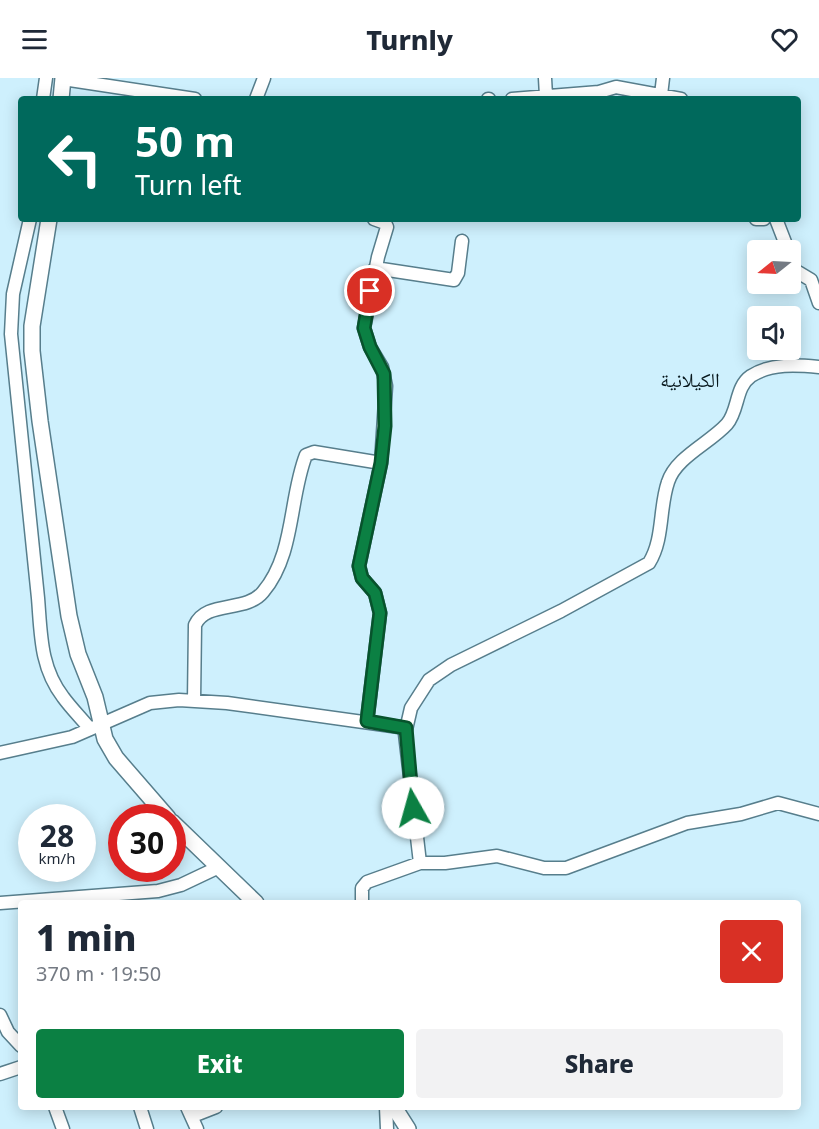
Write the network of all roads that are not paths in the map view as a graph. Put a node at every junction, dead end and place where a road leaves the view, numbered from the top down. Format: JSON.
{"nodes":[{"id":1,"x":46,"y":78,"type":"edge"},
{"id":2,"x":264,"y":78,"type":"edge"},
{"id":3,"x":545,"y":78,"type":"edge"},
{"id":4,"x":663,"y":78,"type":"edge"},
{"id":5,"x":63,"y":79,"type":"edge"},
{"id":6,"x":607,"y":89,"type":"edge"},
{"id":7,"x":661,"y":95,"type":"junction"},
{"id":8,"x":43,"y":96,"type":"edge"},
{"id":9,"x":61,"y":96,"type":"edge"},
{"id":10,"x":175,"y":96,"type":"edge"},
{"id":11,"x":257,"y":96,"type":"edge"},
{"id":12,"x":546,"y":96,"type":"joint"},
{"id":13,"x":666,"y":96,"type":"edge"},
{"id":14,"x":29,"y":222,"type":"edge"},
{"id":15,"x":49,"y":222,"type":"edge"},
{"id":16,"x":382,"y":222,"type":"edge"},
{"id":17,"x":777,"y":222,"type":"edge"},
{"id":18,"x":784,"y":240,"type":"edge"},
{"id":19,"x":462,"y":241,"type":"dead end"},
{"id":20,"x":375,"y":268,"type":"junction"},
{"id":21,"x":801,"y":274,"type":"edge"},
{"id":22,"x":819,"y":303,"type":"edge"},
{"id":23,"x":819,"y":367,"type":"edge"},
{"id":24,"x":381,"y":463,"type":"junction"},
{"id":25,"x":194,"y":701,"type":"junction"},
{"id":26,"x":367,"y":721,"type":"junction"},
{"id":27,"x":95,"y":727,"type":"junction"},
{"id":28,"x":406,"y":728,"type":"junction"},
{"id":29,"x":0,"y":753,"type":"edge"},
{"id":30,"x":156,"y":804,"type":"edge"},
{"id":31,"x":819,"y":814,"type":"edge"},
{"id":32,"x":186,"y":835,"type":"edge"},
{"id":33,"x":420,"y":863,"type":"junction"},
{"id":34,"x":219,"y":867,"type":"junction"},
{"id":35,"x":40,"y":900,"type":"edge"},
{"id":36,"x":253,"y":900,"type":"edge"},
{"id":37,"x":362,"y":900,"type":"edge"},
{"id":38,"x":18,"y":902,"type":"edge"},
{"id":39,"x":0,"y":903,"type":"edge"},
{"id":40,"x":0,"y":1015,"type":"edge"},
{"id":41,"x":18,"y":1043,"type":"edge"},
{"id":42,"x":18,"y":1067,"type":"edge"},
{"id":43,"x":0,"y":1074,"type":"edge"},
{"id":44,"x":56,"y":1110,"type":"edge"},
{"id":45,"x":141,"y":1110,"type":"edge"},
{"id":46,"x":386,"y":1110,"type":"edge"},
{"id":47,"x":396,"y":1110,"type":"edge"},
{"id":48,"x":190,"y":1112,"type":"edge"},
{"id":49,"x":63,"y":1129,"type":"edge"},
{"id":50,"x":147,"y":1129,"type":"edge"},
{"id":51,"x":197,"y":1129,"type":"edge"},
{"id":52,"x":387,"y":1129,"type":"edge"},
{"id":53,"x":408,"y":1129,"type":"edge"}],
"edges":[{"from":1,"to":8,"type":"street"},
{"from":2,"to":11,"type":"street"},
{"from":3,"to":12,"type":"street"},
{"from":4,"to":7,"type":"street"},
{"from":5,"to":9,"type":"main road"},
{"from":5,"to":10,"type":"street"},
{"from":6,"to":7,"type":"street"},
{"from":6,"to":12,"type":"street"},
{"from":7,"to":13,"type":"street"},
{"from":14,"to":27,"type":"street"},
{"from":15,"to":27,"type":"main road"},
{"from":16,"to":20,"type":"street"},
{"from":17,"to":18,"type":"street"},
{"from":19,"to":20,"type":"street"},
{"from":20,"to":24,"type":"street"},
{"from":21,"to":22,"type":"street"},
{"from":23,"to":28,"type":"street"},
{"from":24,"to":25,"type":"street"},
{"from":24,"to":26,"type":"street"},
{"from":25,"to":26,"type":"street"},
{"from":25,"to":27,"type":"street"},
{"from":26,"to":28,"type":"street"},
{"from":27,"to":29,"type":"street"},
{"from":27,"to":30,"type":"main road"},
{"from":28,"to":33,"type":"street"},
{"from":31,"to":33,"type":"street"},
{"from":32,"to":34,"type":"main road"},
{"from":33,"to":37,"type":"street"},
{"from":34,"to":35,"type":"street"},
{"from":34,"to":36,"type":"main road"},
{"from":38,"to":39,"type":"street"},
{"from":40,"to":41,"type":"street"},
{"from":42,"to":43,"type":"street"},
{"from":44,"to":49,"type":"street"},
{"from":45,"to":50,"type":"street"},
{"from":46,"to":52,"type":"street"},
{"from":47,"to":53,"type":"main road"},
{"from":48,"to":51,"type":"street"}]}
